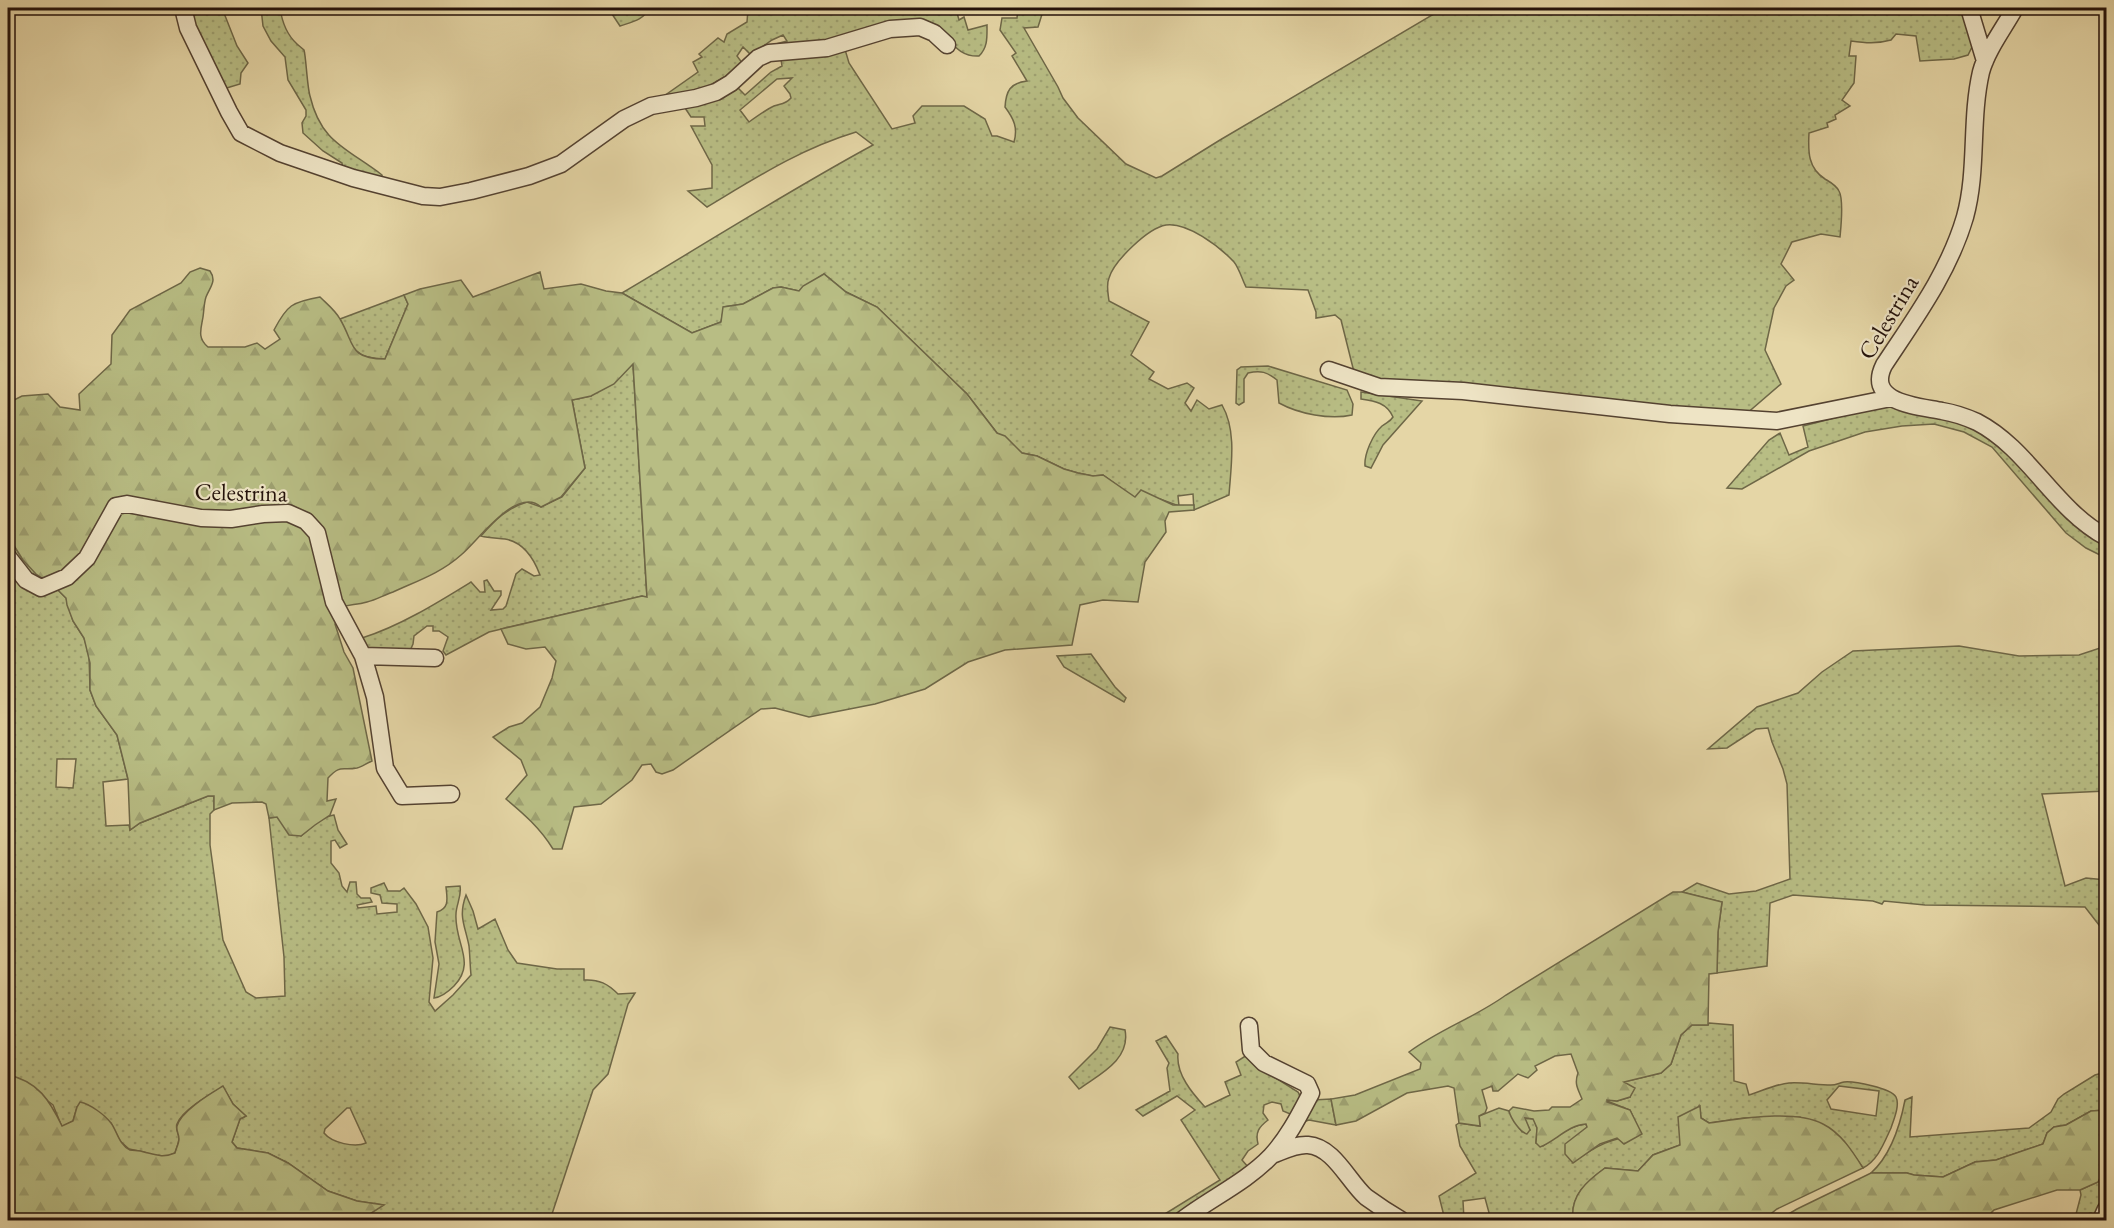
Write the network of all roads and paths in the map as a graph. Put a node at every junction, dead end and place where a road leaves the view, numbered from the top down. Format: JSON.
{"nodes":[{"id":1,"x":183,"y":8,"type":"edge"},
{"id":2,"x":1970,"y":8,"type":"edge"},
{"id":3,"x":2015,"y":8,"type":"edge"},
{"id":4,"x":947,"y":45,"type":"dead end"},
{"id":5,"x":1985,"y":61,"type":"junction"},
{"id":6,"x":1329,"y":370,"type":"dead end"},
{"id":7,"x":1891,"y":398,"type":"junction"},
{"id":8,"x":2106,"y":537,"type":"edge"},
{"id":9,"x":8,"y":557,"type":"edge"},
{"id":10,"x":363,"y":656,"type":"junction"},
{"id":11,"x":435,"y":658,"type":"dead end"},
{"id":12,"x":451,"y":794,"type":"dead end"},
{"id":13,"x":1249,"y":1026,"type":"dead end"},
{"id":14,"x":1272,"y":1155,"type":"junction"},
{"id":15,"x":2106,"y":1209,"type":"edge"},
{"id":16,"x":1182,"y":1221,"type":"edge"},
{"id":17,"x":1401,"y":1221,"type":"edge"},
{"id":18,"x":2101,"y":1221,"type":"edge"}],
"edges":[{"from":1,"to":4,"type":"street"},
{"from":2,"to":5,"type":"street"},
{"from":3,"to":5,"type":"street","name":"Celestrina"},
{"from":5,"to":7,"type":"street","name":"Celestrina"},
{"from":6,"to":7,"type":"street"},
{"from":7,"to":8,"type":"street"},
{"from":9,"to":10,"type":"street","name":"Celestrina"},
{"from":10,"to":11,"type":"street"},
{"from":10,"to":12,"type":"street"},
{"from":13,"to":14,"type":"street"},
{"from":14,"to":16,"type":"street"},
{"from":14,"to":17,"type":"street"},
{"from":15,"to":18,"type":"street"}]}
